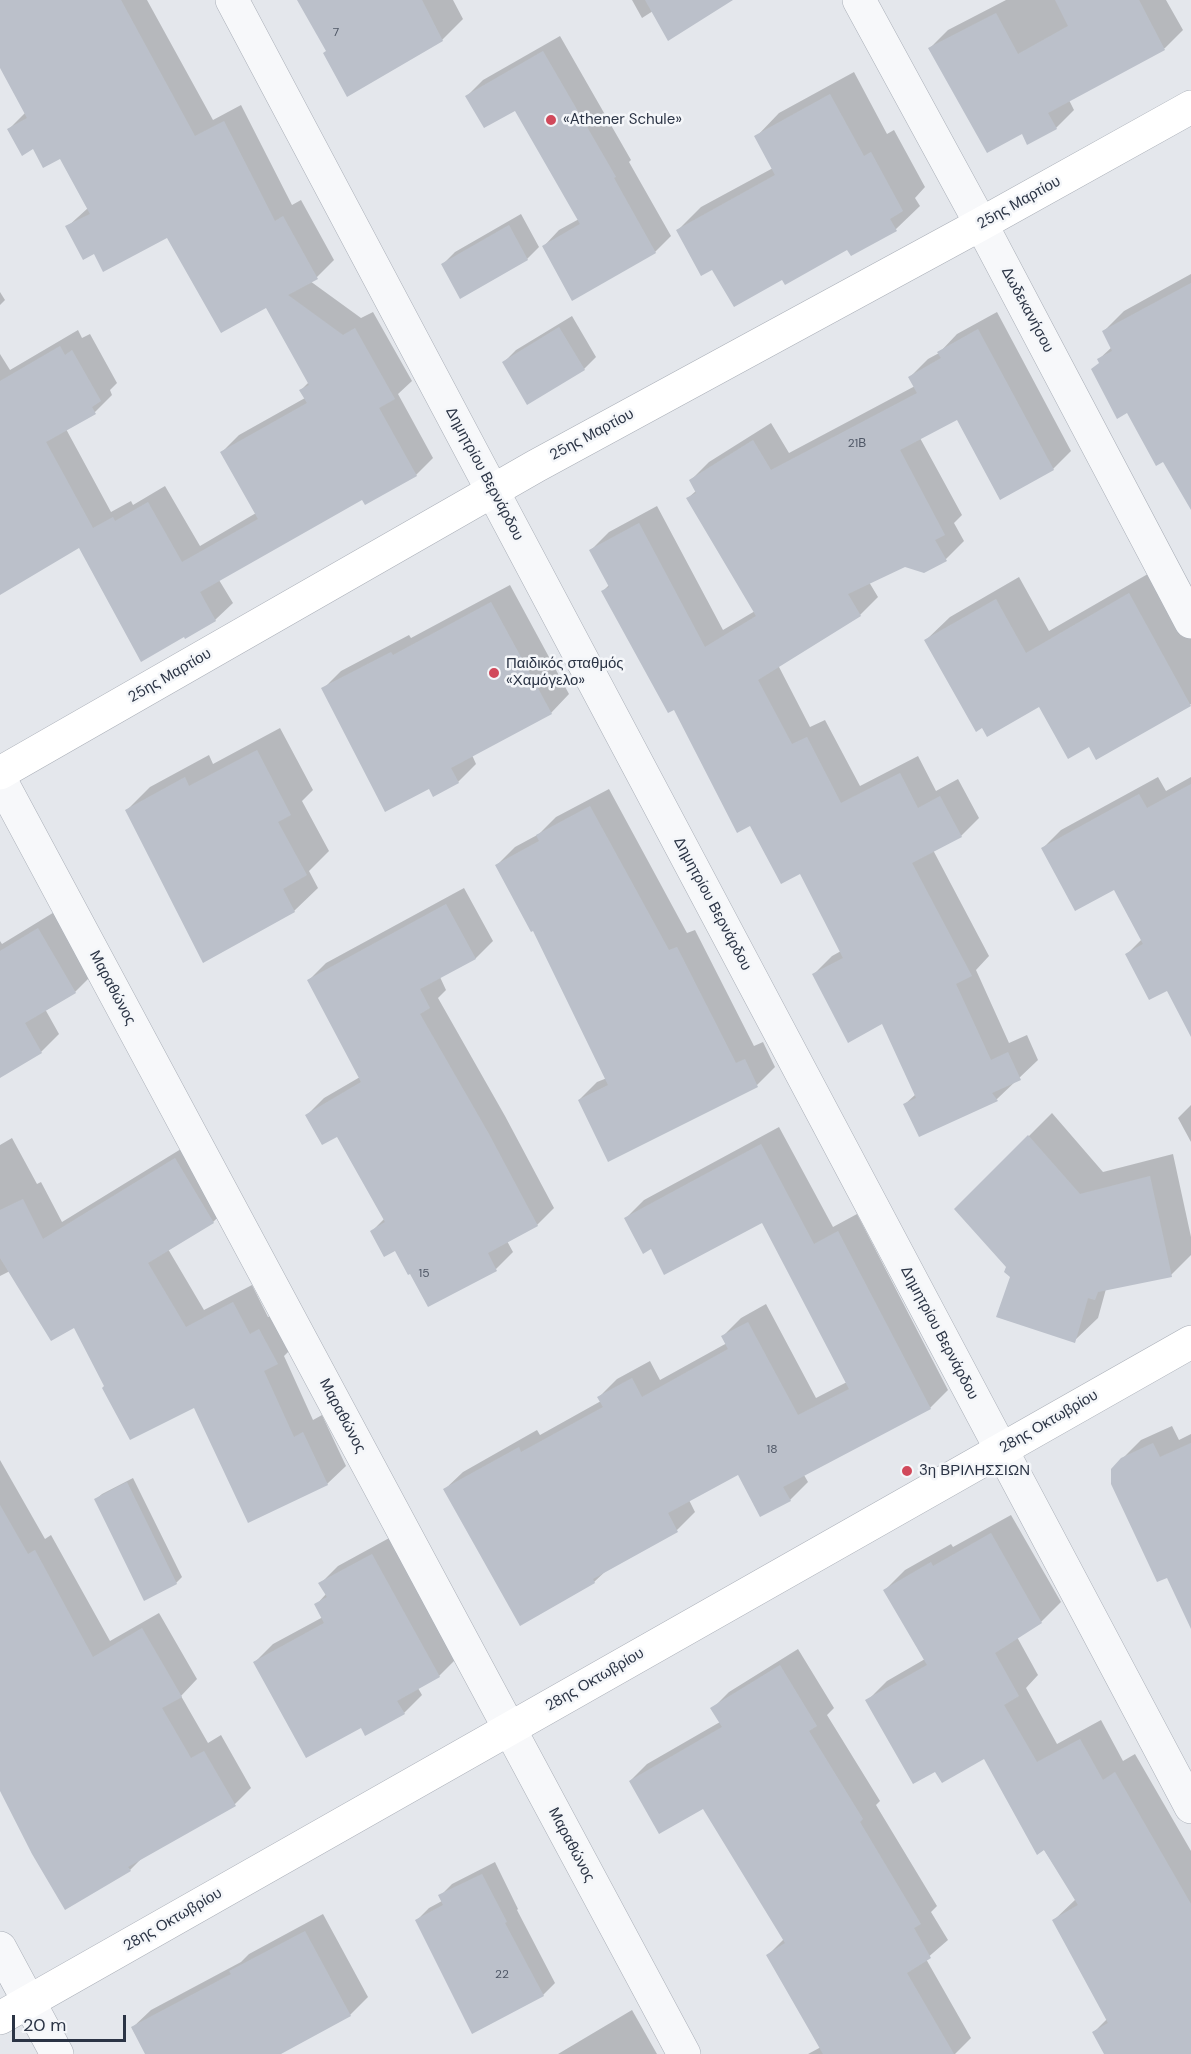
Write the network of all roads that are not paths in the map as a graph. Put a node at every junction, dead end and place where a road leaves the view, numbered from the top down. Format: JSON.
{"nodes":[{"id":1,"x":232,"y":0,"type":"edge"},
{"id":2,"x":859,"y":0,"type":"edge"},
{"id":3,"x":1191,"y":107,"type":"edge"},
{"id":4,"x":981,"y":224,"type":"junction"},
{"id":5,"x":492,"y":490,"type":"junction"},
{"id":6,"x":1191,"y":622,"type":"edge"},
{"id":7,"x":0,"y":774,"type":"edge"},
{"id":8,"x":0,"y":779,"type":"edge"},
{"id":9,"x":1191,"y":1342,"type":"edge"},
{"id":10,"x":1001,"y":1449,"type":"junction"},
{"id":11,"x":509,"y":1728,"type":"junction"},
{"id":12,"x":1191,"y":1807,"type":"edge"},
{"id":13,"x":0,"y":1948,"type":"edge"},
{"id":14,"x":29,"y":2002,"type":"junction"},
{"id":15,"x":0,"y":2018,"type":"edge"},
{"id":16,"x":57,"y":2054,"type":"edge"},
{"id":17,"x":684,"y":2054,"type":"edge"}],
"edges":[{"from":1,"to":5,"type":"street","name":"Δημητρίου Βερνάρδου"},
{"from":2,"to":4,"type":"street","name":"Δωδεκανήσου"},
{"from":3,"to":4,"type":"street","name":"25ης Μαρτίου"},
{"from":4,"to":5,"type":"street","name":"25ης Μαρτίου"},
{"from":4,"to":6,"type":"street","name":"Δωδεκανήσου"},
{"from":5,"to":7,"type":"street","name":"25ης Μαρτίου"},
{"from":5,"to":10,"type":"street","name":"Δημητρίου Βερνάρδου"},
{"from":8,"to":11,"type":"street","name":"Μαραθώνος"},
{"from":9,"to":10,"type":"street","name":"28ης Οκτωβρίου"},
{"from":10,"to":11,"type":"street","name":"28ης Οκτωβρίου"},
{"from":10,"to":12,"type":"street","name":"Δημητρίου Βερνάρδου"},
{"from":11,"to":14,"type":"street","name":"28ης Οκτωβρίου"},
{"from":11,"to":17,"type":"street","name":"Μαραθώνος"},
{"from":13,"to":14,"type":"street"},
{"from":14,"to":15,"type":"street","name":"28ης Οκτωβρίου"},
{"from":14,"to":16,"type":"street"}]}
